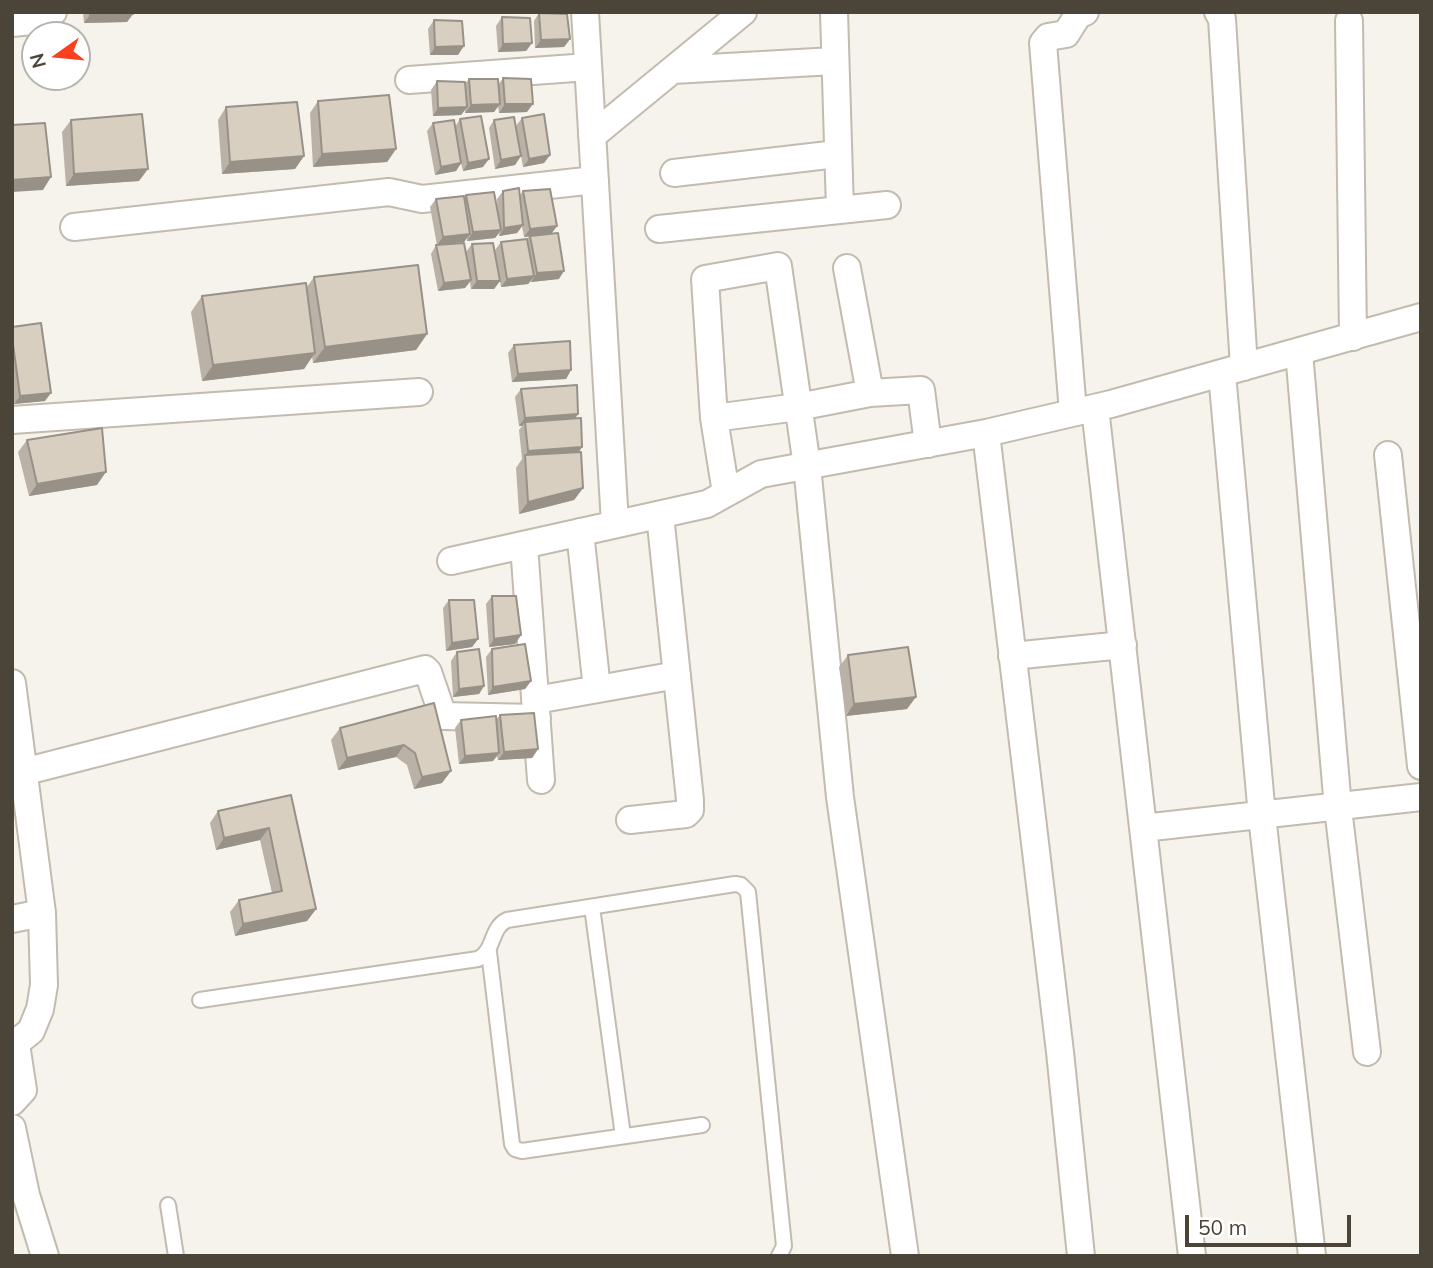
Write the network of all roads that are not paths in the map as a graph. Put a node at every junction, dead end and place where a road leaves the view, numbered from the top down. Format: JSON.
{"nodes":[{"id":1,"x":53,"y":12,"type":"edge"},
{"id":2,"x":585,"y":12,"type":"edge"},
{"id":3,"x":743,"y":12,"type":"edge"},
{"id":4,"x":834,"y":12,"type":"edge"},
{"id":5,"x":1085,"y":12,"type":"edge"},
{"id":6,"x":1218,"y":12,"type":"edge"},
{"id":7,"x":1349,"y":21,"type":"dead end"},
{"id":8,"x":12,"y":23,"type":"edge"},
{"id":9,"x":834,"y":61,"type":"junction"},
{"id":10,"x":588,"y":67,"type":"junction"},
{"id":11,"x":673,"y":70,"type":"junction"},
{"id":12,"x":409,"y":80,"type":"dead end"},
{"id":13,"x":592,"y":136,"type":"junction"},
{"id":14,"x":837,"y":155,"type":"junction"},
{"id":15,"x":674,"y":173,"type":"dead end"},
{"id":16,"x":595,"y":180,"type":"junction"},
{"id":17,"x":887,"y":205,"type":"dead end"},
{"id":18,"x":840,"y":210,"type":"junction"},
{"id":19,"x":74,"y":227,"type":"dead end"},
{"id":20,"x":659,"y":229,"type":"dead end"},
{"id":21,"x":847,"y":268,"type":"dead end"},
{"id":22,"x":1421,"y":317,"type":"edge"},
{"id":23,"x":1353,"y":337,"type":"junction"},
{"id":24,"x":1299,"y":352,"type":"junction"},
{"id":25,"x":1233,"y":371,"type":"junction"},
{"id":26,"x":419,"y":392,"type":"dead end"},
{"id":27,"x":870,"y":393,"type":"junction"},
{"id":28,"x":798,"y":407,"type":"junction"},
{"id":29,"x":1084,"y":410,"type":"junction"},
{"id":30,"x":714,"y":418,"type":"junction"},
{"id":31,"x":12,"y":420,"type":"edge"},
{"id":32,"x":986,"y":433,"type":"junction"},
{"id":33,"x":928,"y":444,"type":"junction"},
{"id":34,"x":1388,"y":455,"type":"dead end"},
{"id":35,"x":807,"y":466,"type":"junction"},
{"id":36,"x":726,"y":493,"type":"junction"},
{"id":37,"x":660,"y":514,"type":"junction"},
{"id":38,"x":615,"y":524,"type":"junction"},
{"id":39,"x":580,"y":532,"type":"junction"},
{"id":40,"x":524,"y":545,"type":"junction"},
{"id":41,"x":451,"y":561,"type":"dead end"},
{"id":42,"x":1123,"y":645,"type":"junction"},
{"id":43,"x":1012,"y":656,"type":"junction"},
{"id":44,"x":677,"y":675,"type":"junction"},
{"id":45,"x":12,"y":683,"type":"edge"},
{"id":46,"x":597,"y":689,"type":"junction"},
{"id":47,"x":536,"y":709,"type":"junction"},
{"id":48,"x":1421,"y":766,"type":"edge"},
{"id":49,"x":23,"y":772,"type":"junction"},
{"id":50,"x":541,"y":780,"type":"dead end"},
{"id":51,"x":1421,"y":797,"type":"edge"},
{"id":52,"x":1338,"y":808,"type":"junction"},
{"id":53,"x":1262,"y":816,"type":"junction"},
{"id":54,"x":20,"y":818,"type":"edge"},
{"id":55,"x":630,"y":820,"type":"dead end"},
{"id":56,"x":1143,"y":828,"type":"junction"},
{"id":57,"x":592,"y":907,"type":"junction"},
{"id":58,"x":42,"y":913,"type":"junction"},
{"id":59,"x":12,"y":919,"type":"edge"},
{"id":60,"x":489,"y":952,"type":"junction"},
{"id":61,"x":200,"y":1000,"type":"dead end"},
{"id":62,"x":14,"y":1045,"type":"edge"},
{"id":63,"x":1367,"y":1052,"type":"dead end"},
{"id":64,"x":12,"y":1102,"type":"edge"},
{"id":65,"x":702,"y":1125,"type":"dead end"},
{"id":66,"x":12,"y":1128,"type":"edge"},
{"id":67,"x":623,"y":1136,"type":"junction"},
{"id":68,"x":168,"y":1205,"type":"dead end"},
{"id":69,"x":45,"y":1256,"type":"edge"},
{"id":70,"x":176,"y":1256,"type":"edge"},
{"id":71,"x":779,"y":1256,"type":"edge"},
{"id":72,"x":905,"y":1256,"type":"edge"},
{"id":73,"x":1082,"y":1256,"type":"edge"},
{"id":74,"x":1192,"y":1256,"type":"edge"},
{"id":75,"x":1312,"y":1256,"type":"edge"}],
"edges":[{"from":1,"to":8,"type":"street"},
{"from":2,"to":10,"type":"street"},
{"from":3,"to":11,"type":"street"},
{"from":4,"to":9,"type":"street"},
{"from":5,"to":29,"type":"street"},
{"from":6,"to":25,"type":"street"},
{"from":7,"to":23,"type":"street"},
{"from":9,"to":11,"type":"street"},
{"from":9,"to":14,"type":"street"},
{"from":10,"to":12,"type":"street"},
{"from":10,"to":13,"type":"street"},
{"from":11,"to":13,"type":"street"},
{"from":13,"to":16,"type":"street"},
{"from":14,"to":15,"type":"street"},
{"from":14,"to":18,"type":"street"},
{"from":16,"to":19,"type":"street"},
{"from":16,"to":38,"type":"street"},
{"from":17,"to":18,"type":"street"},
{"from":18,"to":20,"type":"street"},
{"from":21,"to":27,"type":"street"},
{"from":22,"to":23,"type":"street"},
{"from":23,"to":24,"type":"street"},
{"from":24,"to":25,"type":"street"},
{"from":24,"to":52,"type":"street"},
{"from":25,"to":29,"type":"street"},
{"from":25,"to":53,"type":"street"},
{"from":26,"to":31,"type":"street"},
{"from":27,"to":28,"type":"street"},
{"from":27,"to":33,"type":"street"},
{"from":28,"to":30,"type":"street"},
{"from":28,"to":30,"type":"street"},
{"from":28,"to":35,"type":"street"},
{"from":29,"to":32,"type":"street"},
{"from":29,"to":42,"type":"street"},
{"from":30,"to":36,"type":"street"},
{"from":32,"to":33,"type":"street"},
{"from":32,"to":43,"type":"street"},
{"from":33,"to":35,"type":"street"},
{"from":34,"to":48,"type":"street"},
{"from":35,"to":36,"type":"street"},
{"from":35,"to":72,"type":"street"},
{"from":36,"to":37,"type":"street"},
{"from":37,"to":38,"type":"street"},
{"from":37,"to":44,"type":"street"},
{"from":38,"to":39,"type":"street"},
{"from":39,"to":40,"type":"street"},
{"from":39,"to":46,"type":"street"},
{"from":40,"to":41,"type":"street"},
{"from":40,"to":47,"type":"street"},
{"from":42,"to":43,"type":"street"},
{"from":42,"to":56,"type":"street"},
{"from":43,"to":73,"type":"street"},
{"from":44,"to":46,"type":"street"},
{"from":44,"to":55,"type":"street"},
{"from":45,"to":49,"type":"street"},
{"from":46,"to":47,"type":"street"},
{"from":47,"to":49,"type":"street"},
{"from":47,"to":50,"type":"street"},
{"from":49,"to":54,"type":"street"},
{"from":51,"to":52,"type":"street"},
{"from":52,"to":53,"type":"street"},
{"from":52,"to":63,"type":"street"},
{"from":53,"to":56,"type":"street"},
{"from":53,"to":75,"type":"street"},
{"from":54,"to":58,"type":"street"},
{"from":56,"to":74,"type":"street"},
{"from":57,"to":60,"type":"lane"},
{"from":57,"to":67,"type":"lane"},
{"from":57,"to":71,"type":"lane"},
{"from":58,"to":59,"type":"street"},
{"from":58,"to":62,"type":"street"},
{"from":60,"to":61,"type":"lane"},
{"from":60,"to":67,"type":"lane"},
{"from":62,"to":64,"type":"street"},
{"from":65,"to":67,"type":"lane"},
{"from":66,"to":69,"type":"street"},
{"from":68,"to":70,"type":"lane"}]}
